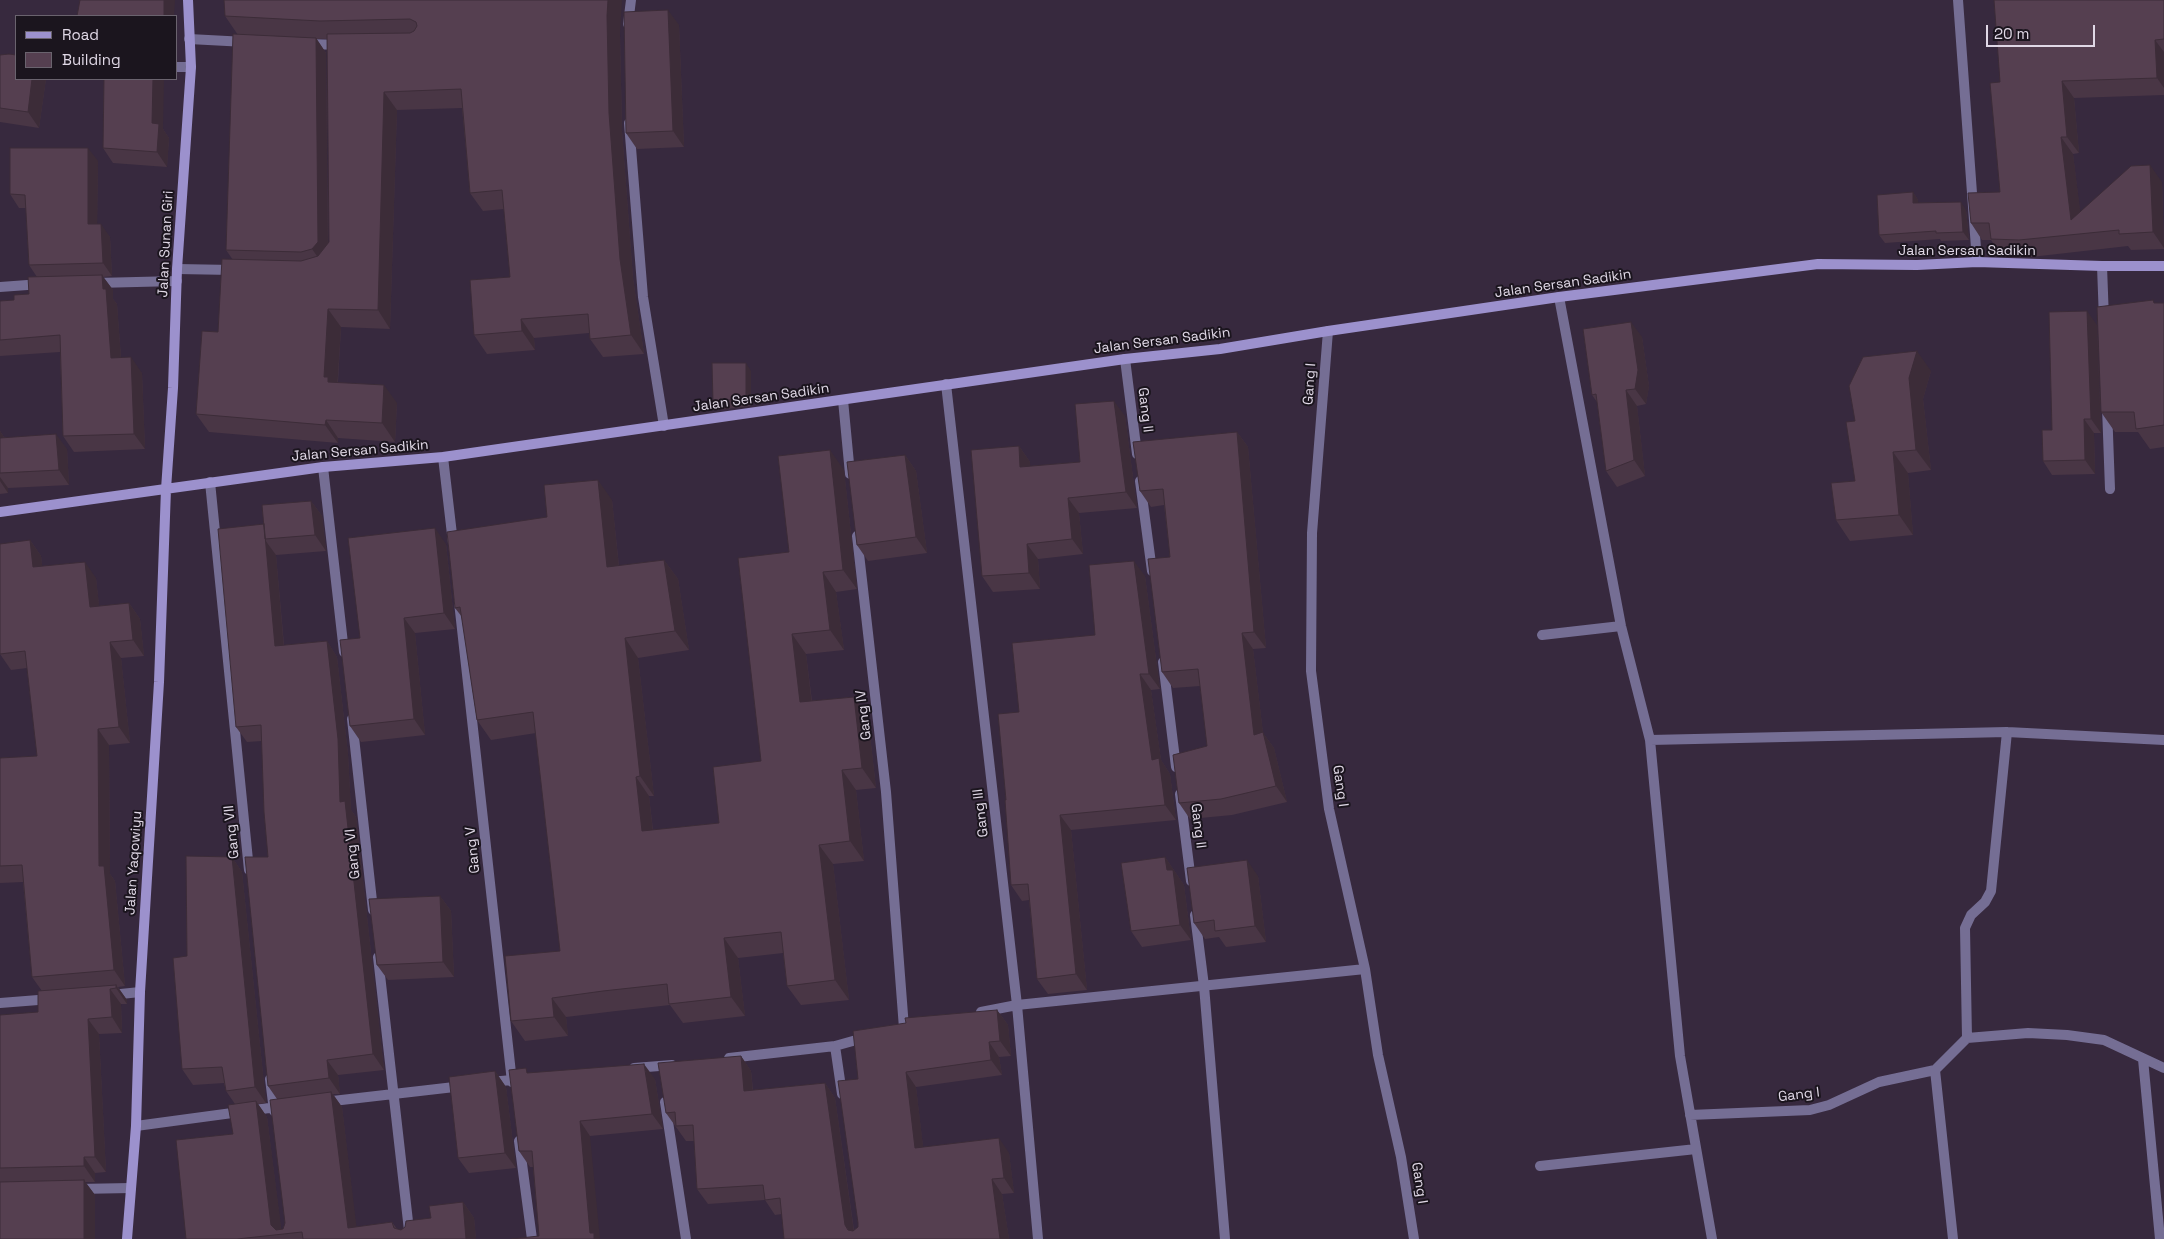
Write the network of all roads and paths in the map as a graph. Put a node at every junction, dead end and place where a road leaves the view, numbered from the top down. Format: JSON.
{"nodes":[{"id":1,"x":188,"y":0,"type":"edge"},
{"id":2,"x":631,"y":0,"type":"edge"},
{"id":3,"x":1958,"y":0,"type":"edge"},
{"id":4,"x":627,"y":34,"type":"edge"},
{"id":5,"x":189,"y":39,"type":"junction"},
{"id":6,"x":256,"y":42,"type":"edge"},
{"id":7,"x":294,"y":44,"type":"edge"},
{"id":8,"x":351,"y":45,"type":"edge"},
{"id":9,"x":178,"y":66,"type":"edge"},
{"id":10,"x":191,"y":67,"type":"junction"},
{"id":11,"x":628,"y":111,"type":"edge"},
{"id":12,"x":1976,"y":262,"type":"junction"},
{"id":13,"x":2102,"y":266,"type":"junction"},
{"id":14,"x":2164,"y":266,"type":"edge"},
{"id":15,"x":177,"y":269,"type":"junction"},
{"id":16,"x":244,"y":271,"type":"edge"},
{"id":17,"x":177,"y":281,"type":"junction"},
{"id":18,"x":89,"y":283,"type":"edge"},
{"id":19,"x":50,"y":284,"type":"edge"},
{"id":20,"x":0,"y":287,"type":"edge"},
{"id":21,"x":1559,"y":297,"type":"junction"},
{"id":22,"x":1328,"y":331,"type":"junction"},
{"id":23,"x":2104,"y":334,"type":"edge"},
{"id":24,"x":1125,"y":359,"type":"junction"},
{"id":25,"x":946,"y":384,"type":"junction"},
{"id":26,"x":2106,"y":392,"type":"edge"},
{"id":27,"x":842,"y":400,"type":"junction"},
{"id":28,"x":664,"y":426,"type":"junction"},
{"id":29,"x":443,"y":457,"type":"junction"},
{"id":30,"x":323,"y":467,"type":"junction"},
{"id":31,"x":210,"y":482,"type":"junction"},
{"id":32,"x":852,"y":486,"type":"edge"},
{"id":33,"x":166,"y":489,"type":"junction"},
{"id":34,"x":2110,"y":489,"type":"dead end"},
{"id":35,"x":0,"y":512,"type":"edge"},
{"id":36,"x":856,"y":525,"type":"edge"},
{"id":37,"x":454,"y":556,"type":"edge"},
{"id":38,"x":1153,"y":584,"type":"edge"},
{"id":39,"x":458,"y":595,"type":"edge"},
{"id":40,"x":1621,"y":626,"type":"junction"},
{"id":41,"x":1542,"y":635,"type":"dead end"},
{"id":42,"x":1162,"y":653,"type":"edge"},
{"id":43,"x":345,"y":663,"type":"edge"},
{"id":44,"x":351,"y":712,"type":"edge"},
{"id":45,"x":2006,"y":732,"type":"junction"},
{"id":46,"x":1650,"y":740,"type":"junction"},
{"id":47,"x":2164,"y":740,"type":"edge"},
{"id":48,"x":250,"y":881,"type":"edge"},
{"id":49,"x":1192,"y":888,"type":"edge"},
{"id":50,"x":1194,"y":908,"type":"edge"},
{"id":51,"x":374,"y":918,"type":"edge"},
{"id":52,"x":377,"y":948,"type":"edge"},
{"id":53,"x":1365,"y":969,"type":"junction"},
{"id":54,"x":1204,"y":986,"type":"junction"},
{"id":55,"x":140,"y":992,"type":"junction"},
{"id":56,"x":100,"y":995,"type":"edge"},
{"id":57,"x":61,"y":998,"type":"edge"},
{"id":58,"x":0,"y":1003,"type":"edge"},
{"id":59,"x":1017,"y":1005,"type":"junction"},
{"id":60,"x":970,"y":1015,"type":"edge"},
{"id":61,"x":904,"y":1028,"type":"edge"},
{"id":62,"x":878,"y":1034,"type":"edge"},
{"id":63,"x":1967,"y":1038,"type":"junction"},
{"id":64,"x":835,"y":1046,"type":"junction"},
{"id":65,"x":718,"y":1059,"type":"edge"},
{"id":66,"x":2143,"y":1059,"type":"junction"},
{"id":67,"x":680,"y":1064,"type":"edge"},
{"id":68,"x":269,"y":1068,"type":"edge"},
{"id":69,"x":2164,"y":1068,"type":"edge"},
{"id":70,"x":620,"y":1070,"type":"edge"},
{"id":71,"x":1935,"y":1070,"type":"junction"},
{"id":72,"x":532,"y":1078,"type":"edge"},
{"id":73,"x":512,"y":1084,"type":"junction"},
{"id":74,"x":394,"y":1095,"type":"junction"},
{"id":75,"x":664,"y":1095,"type":"edge"},
{"id":76,"x":310,"y":1104,"type":"edge"},
{"id":77,"x":843,"y":1104,"type":"edge"},
{"id":78,"x":292,"y":1106,"type":"edge"},
{"id":79,"x":273,"y":1108,"type":"junction"},
{"id":80,"x":1690,"y":1115,"type":"junction"},
{"id":81,"x":136,"y":1126,"type":"junction"},
{"id":82,"x":276,"y":1126,"type":"edge"},
{"id":83,"x":518,"y":1126,"type":"edge"},
{"id":84,"x":1696,"y":1149,"type":"junction"},
{"id":85,"x":1540,"y":1166,"type":"dead end"},
{"id":86,"x":131,"y":1188,"type":"junction"},
{"id":87,"x":66,"y":1189,"type":"edge"},
{"id":88,"x":127,"y":1239,"type":"edge"},
{"id":89,"x":410,"y":1239,"type":"edge"},
{"id":90,"x":532,"y":1239,"type":"edge"},
{"id":91,"x":686,"y":1239,"type":"edge"},
{"id":92,"x":1038,"y":1239,"type":"edge"},
{"id":93,"x":1225,"y":1239,"type":"edge"},
{"id":94,"x":1414,"y":1239,"type":"edge"},
{"id":95,"x":1712,"y":1239,"type":"edge"},
{"id":96,"x":1953,"y":1239,"type":"edge"},
{"id":97,"x":2160,"y":1239,"type":"edge"}],
"edges":[{"from":1,"to":5,"type":"main road","name":"Jalan Sunan Giri"},
{"from":2,"to":4,"type":"street"},
{"from":3,"to":12,"type":"street"},
{"from":5,"to":6,"type":"street"},
{"from":5,"to":10,"type":"main road","name":"Jalan Sunan Giri"},
{"from":7,"to":8,"type":"street"},
{"from":9,"to":10,"type":"street"},
{"from":10,"to":15,"type":"main road","name":"Jalan Sunan Giri"},
{"from":11,"to":28,"type":"street"},
{"from":12,"to":13,"type":"main road","name":"Jalan Sersan Sadikin"},
{"from":12,"to":21,"type":"main road","name":"Jalan Sersan Sadikin"},
{"from":13,"to":14,"type":"main road","name":"Jalan Sersan Sadikin"},
{"from":13,"to":23,"type":"street"},
{"from":15,"to":16,"type":"street"},
{"from":15,"to":17,"type":"main road","name":"Jalan Sunan Giri"},
{"from":17,"to":18,"type":"street"},
{"from":17,"to":33,"type":"main road","name":"Jalan Sunan Giri"},
{"from":19,"to":20,"type":"street"},
{"from":21,"to":22,"type":"main road","name":"Jalan Sersan Sadikin"},
{"from":21,"to":40,"type":"street"},
{"from":22,"to":24,"type":"main road","name":"Jalan Sersan Sadikin"},
{"from":22,"to":53,"type":"street","name":"Gang I"},
{"from":24,"to":25,"type":"main road","name":"Jalan Sersan Sadikin"},
{"from":24,"to":38,"type":"street","name":"Gang II"},
{"from":25,"to":27,"type":"main road","name":"Jalan Sersan Sadikin"},
{"from":25,"to":59,"type":"street","name":"Gang III"},
{"from":26,"to":34,"type":"street"},
{"from":27,"to":28,"type":"main road","name":"Jalan Sersan Sadikin"},
{"from":27,"to":32,"type":"street"},
{"from":28,"to":29,"type":"main road","name":"Jalan Sersan Sadikin"},
{"from":29,"to":30,"type":"main road","name":"Jalan Sersan Sadikin"},
{"from":29,"to":37,"type":"street"},
{"from":30,"to":31,"type":"main road","name":"Jalan Sersan Sadikin"},
{"from":30,"to":43,"type":"street"},
{"from":31,"to":33,"type":"main road","name":"Jalan Sersan Sadikin"},
{"from":31,"to":48,"type":"street","name":"Gang VII"},
{"from":33,"to":35,"type":"main road","name":"Jalan Sersan Sadikin"},
{"from":33,"to":55,"type":"main road","name":"Jalan Yaqowiyu"},
{"from":36,"to":61,"type":"street","name":"Gang IV"},
{"from":39,"to":73,"type":"street","name":"Gang V"},
{"from":40,"to":41,"type":"street"},
{"from":40,"to":46,"type":"street"},
{"from":42,"to":49,"type":"street","name":"Gang II"},
{"from":44,"to":51,"type":"street","name":"Gang VI"},
{"from":45,"to":46,"type":"street"},
{"from":45,"to":47,"type":"street"},
{"from":45,"to":63,"type":"street"},
{"from":46,"to":80,"type":"street"},
{"from":50,"to":54,"type":"street"},
{"from":52,"to":74,"type":"street"},
{"from":53,"to":54,"type":"street"},
{"from":53,"to":94,"type":"street","name":"Gang I"},
{"from":54,"to":59,"type":"street"},
{"from":54,"to":93,"type":"street"},
{"from":55,"to":56,"type":"street"},
{"from":55,"to":81,"type":"main road","name":"Jalan Yaqowiyu"},
{"from":57,"to":58,"type":"street"},
{"from":59,"to":60,"type":"street"},
{"from":59,"to":92,"type":"street","name":"Gang III"},
{"from":62,"to":64,"type":"street"},
{"from":63,"to":66,"type":"street"},
{"from":63,"to":71,"type":"street"},
{"from":64,"to":65,"type":"street"},
{"from":64,"to":77,"type":"street"},
{"from":66,"to":69,"type":"street"},
{"from":66,"to":97,"type":"street"},
{"from":67,"to":70,"type":"street"},
{"from":68,"to":79,"type":"street"},
{"from":71,"to":80,"type":"street","name":"Gang I"},
{"from":71,"to":96,"type":"street"},
{"from":72,"to":73,"type":"street"},
{"from":73,"to":74,"type":"street"},
{"from":74,"to":76,"type":"street"},
{"from":74,"to":89,"type":"street"},
{"from":75,"to":91,"type":"street"},
{"from":78,"to":79,"type":"street"},
{"from":79,"to":81,"type":"street"},
{"from":79,"to":82,"type":"street"},
{"from":80,"to":84,"type":"street"},
{"from":81,"to":86,"type":"main road","name":"Jalan Yaqowiyu"},
{"from":83,"to":90,"type":"street"},
{"from":84,"to":85,"type":"street"},
{"from":84,"to":95,"type":"street"},
{"from":86,"to":87,"type":"street"},
{"from":86,"to":88,"type":"main road","name":"Jalan Yaqowiyu"}]}
